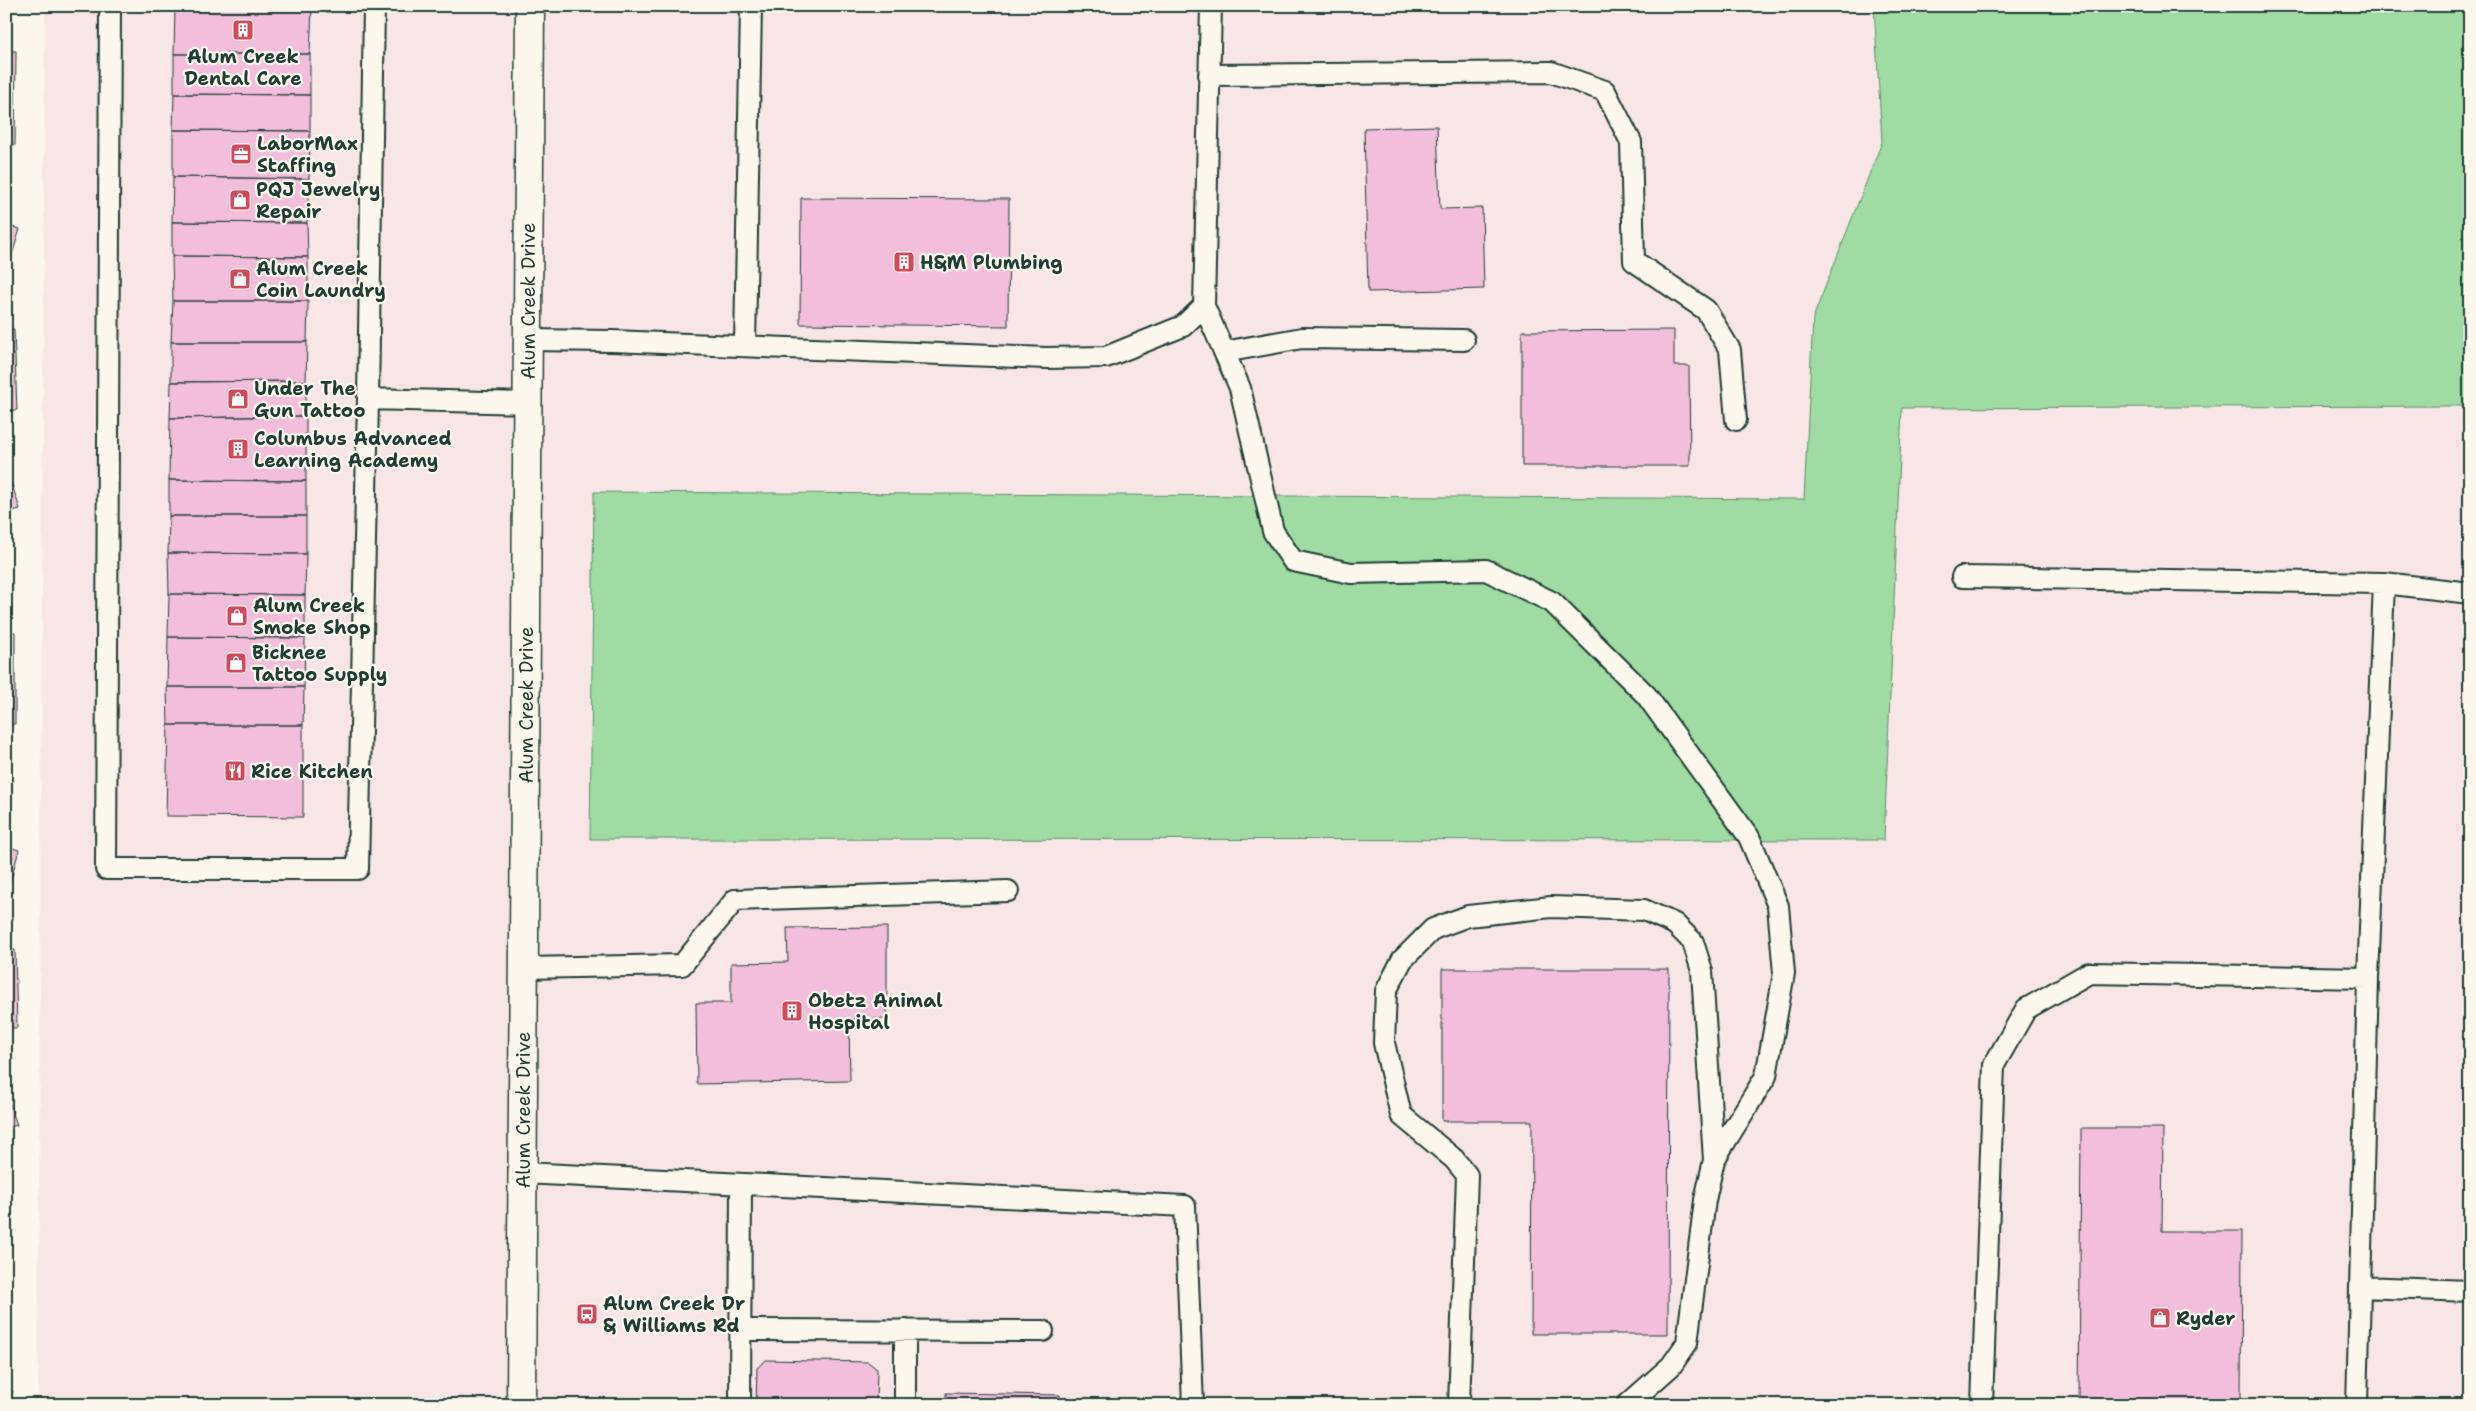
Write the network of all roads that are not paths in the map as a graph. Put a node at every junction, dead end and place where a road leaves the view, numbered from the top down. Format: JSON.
{"nodes":[{"id":1,"x":110,"y":6,"type":"edge"},
{"id":2,"x":374,"y":6,"type":"edge"},
{"id":3,"x":530,"y":6,"type":"edge"},
{"id":4,"x":751,"y":6,"type":"edge"},
{"id":5,"x":1211,"y":6,"type":"edge"},
{"id":6,"x":1209,"y":76,"type":"junction"},
{"id":7,"x":1204,"y":306,"type":"junction"},
{"id":8,"x":528,"y":340,"type":"junction"},
{"id":9,"x":1464,"y":340,"type":"dead end"},
{"id":10,"x":745,"y":346,"type":"junction"},
{"id":11,"x":1224,"y":352,"type":"junction"},
{"id":12,"x":368,"y":399,"type":"junction"},
{"id":13,"x":527,"y":402,"type":"junction"},
{"id":14,"x":1736,"y":420,"type":"dead end"},
{"id":15,"x":1962,"y":577,"type":"dead end"},
{"id":16,"x":2384,"y":583,"type":"junction"},
{"id":17,"x":2470,"y":593,"type":"edge"},
{"id":18,"x":1008,"y":891,"type":"dead end"},
{"id":19,"x":524,"y":968,"type":"junction"},
{"id":20,"x":2368,"y":978,"type":"junction"},
{"id":21,"x":1714,"y":1160,"type":"junction"},
{"id":22,"x":523,"y":1173,"type":"junction"},
{"id":23,"x":742,"y":1184,"type":"junction"},
{"id":24,"x":2360,"y":1287,"type":"junction"},
{"id":25,"x":2470,"y":1291,"type":"edge"},
{"id":26,"x":741,"y":1330,"type":"junction"},
{"id":27,"x":905,"y":1330,"type":"junction"},
{"id":28,"x":1043,"y":1330,"type":"dead end"},
{"id":29,"x":521,"y":1405,"type":"edge"},
{"id":30,"x":740,"y":1405,"type":"edge"},
{"id":31,"x":904,"y":1405,"type":"edge"},
{"id":32,"x":1193,"y":1405,"type":"edge"},
{"id":33,"x":1459,"y":1405,"type":"edge"},
{"id":34,"x":1627,"y":1405,"type":"edge"},
{"id":35,"x":1982,"y":1405,"type":"edge"},
{"id":36,"x":2357,"y":1405,"type":"edge"}],
"edges":[{"from":1,"to":12,"type":"lane"},
{"from":2,"to":12,"type":"lane"},
{"from":3,"to":8,"type":"main road","name":"Alum Creek Drive"},
{"from":4,"to":10,"type":"lane"},
{"from":5,"to":6,"type":"lane"},
{"from":6,"to":7,"type":"lane"},
{"from":6,"to":14,"type":"lane"},
{"from":7,"to":10,"type":"lane"},
{"from":7,"to":11,"type":"lane"},
{"from":8,"to":10,"type":"lane"},
{"from":8,"to":13,"type":"main road","name":"Alum Creek Drive"},
{"from":9,"to":11,"type":"lane"},
{"from":11,"to":21,"type":"lane"},
{"from":12,"to":13,"type":"lane"},
{"from":13,"to":19,"type":"main road","name":"Alum Creek Drive"},
{"from":15,"to":16,"type":"lane"},
{"from":16,"to":17,"type":"lane"},
{"from":16,"to":20,"type":"lane"},
{"from":18,"to":19,"type":"lane"},
{"from":19,"to":22,"type":"main road","name":"Alum Creek Drive"},
{"from":20,"to":24,"type":"lane"},
{"from":20,"to":35,"type":"lane"},
{"from":21,"to":33,"type":"lane"},
{"from":21,"to":34,"type":"lane"},
{"from":22,"to":23,"type":"lane"},
{"from":22,"to":29,"type":"main road","name":"Alum Creek Drive"},
{"from":23,"to":26,"type":"lane"},
{"from":23,"to":32,"type":"lane"},
{"from":24,"to":25,"type":"lane"},
{"from":24,"to":36,"type":"lane"},
{"from":26,"to":27,"type":"lane"},
{"from":26,"to":30,"type":"lane"},
{"from":27,"to":28,"type":"lane"},
{"from":27,"to":31,"type":"lane"}]}
